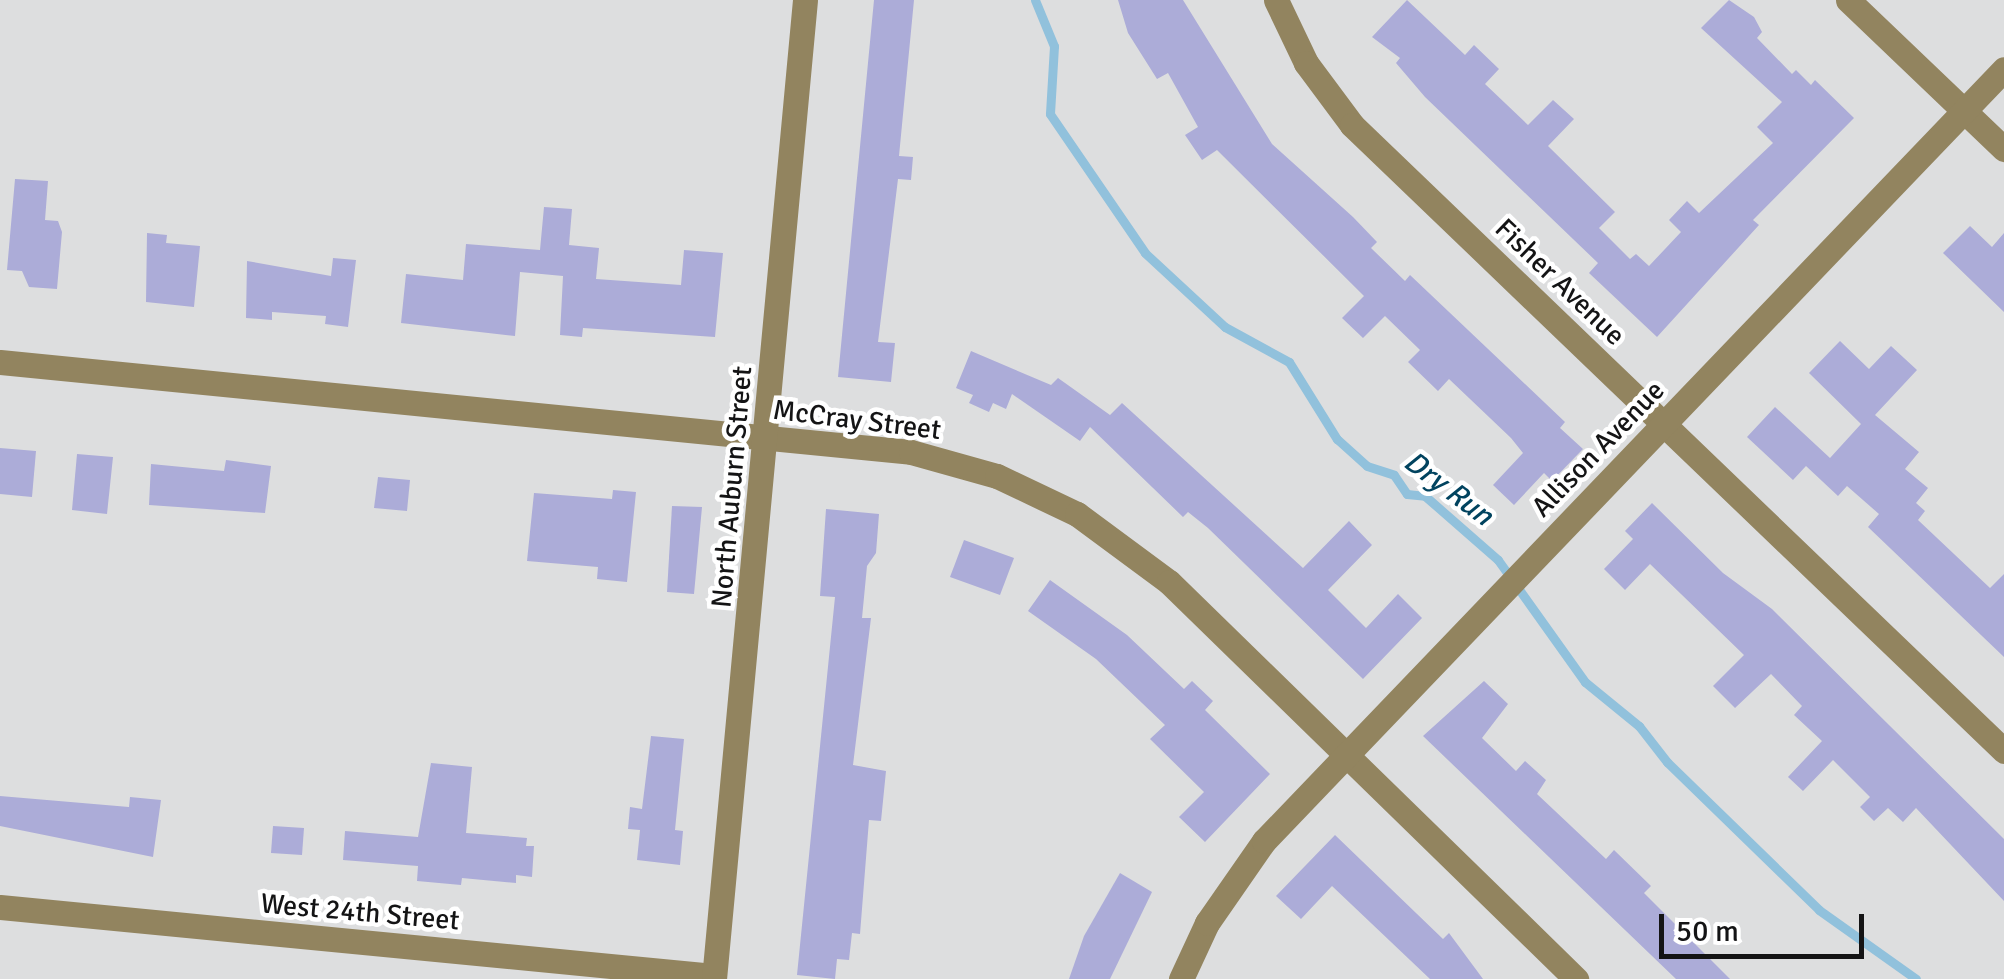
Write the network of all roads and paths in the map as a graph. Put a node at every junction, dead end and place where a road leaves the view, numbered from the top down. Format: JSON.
{"nodes":[{"id":1,"x":805,"y":0,"type":"edge"},
{"id":2,"x":1276,"y":0,"type":"edge"},
{"id":3,"x":1848,"y":0,"type":"edge"},
{"id":4,"x":2004,"y":69,"type":"edge"},
{"id":5,"x":1964,"y":110,"type":"junction"},
{"id":6,"x":2004,"y":149,"type":"edge"},
{"id":7,"x":0,"y":362,"type":"edge"},
{"id":8,"x":1664,"y":423,"type":"junction"},
{"id":9,"x":767,"y":438,"type":"junction"},
{"id":10,"x":2004,"y":751,"type":"edge"},
{"id":11,"x":1346,"y":754,"type":"junction"},
{"id":12,"x":0,"y":907,"type":"edge"},
{"id":13,"x":714,"y":978,"type":"edge"},
{"id":14,"x":1181,"y":979,"type":"edge"},
{"id":15,"x":1576,"y":979,"type":"edge"}],
"edges":[{"from":1,"to":9,"type":"street","name":"North Auburn Street"},
{"from":2,"to":8,"type":"street","name":"Fisher Avenue"},
{"from":3,"to":5,"type":"street"},
{"from":4,"to":5,"type":"street","name":"Allison Avenue"},
{"from":5,"to":6,"type":"street"},
{"from":5,"to":8,"type":"street","name":"Allison Avenue"},
{"from":7,"to":9,"type":"street","name":"McCray Street"},
{"from":8,"to":10,"type":"street","name":"Fisher Avenue"},
{"from":8,"to":11,"type":"street","name":"Allison Avenue"},
{"from":9,"to":11,"type":"street","name":"McCray Street"},
{"from":9,"to":13,"type":"street","name":"North Auburn Street"},
{"from":11,"to":14,"type":"street","name":"Allison Avenue"},
{"from":11,"to":15,"type":"street","name":"McCray Street"},
{"from":12,"to":13,"type":"street","name":"West 24th Street"}]}
